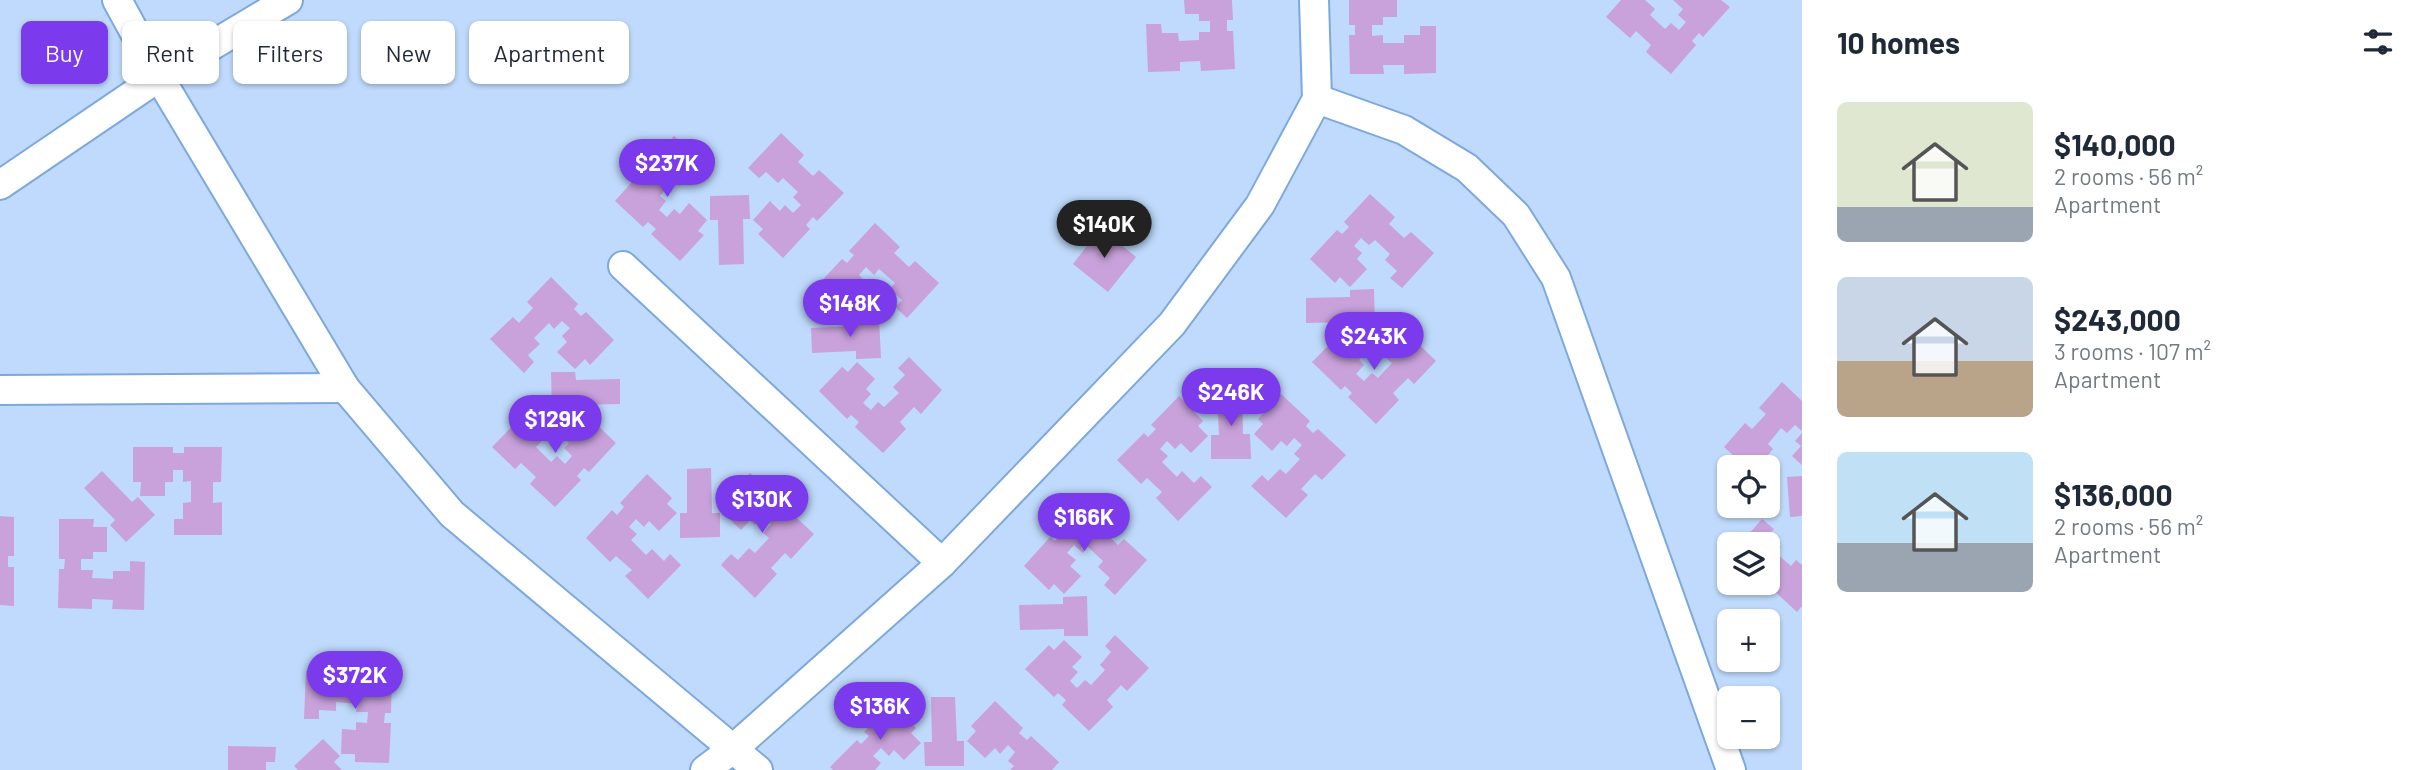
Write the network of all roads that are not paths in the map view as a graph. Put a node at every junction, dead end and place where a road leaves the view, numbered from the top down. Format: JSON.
{"nodes":[{"id":1,"x":117,"y":0,"type":"edge"},
{"id":2,"x":288,"y":0,"type":"edge"},
{"id":3,"x":1314,"y":0,"type":"edge"},
{"id":4,"x":128,"y":21,"type":"edge"},
{"id":5,"x":219,"y":41,"type":"edge"},
{"id":6,"x":149,"y":84,"type":"edge"},
{"id":7,"x":163,"y":84,"type":"edge"},
{"id":8,"x":1317,"y":99,"type":"junction"},
{"id":9,"x":0,"y":185,"type":"edge"},
{"id":10,"x":623,"y":266,"type":"dead end"},
{"id":11,"x":345,"y":388,"type":"junction"},
{"id":12,"x":0,"y":390,"type":"edge"},
{"id":13,"x":942,"y":563,"type":"junction"},
{"id":14,"x":733,"y":749,"type":"junction"},
{"id":15,"x":705,"y":770,"type":"edge"},
{"id":16,"x":758,"y":770,"type":"edge"},
{"id":17,"x":1731,"y":770,"type":"edge"}],
"edges":[{"from":1,"to":4,"type":"street"},
{"from":2,"to":5,"type":"street"},
{"from":3,"to":8,"type":"street"},
{"from":6,"to":9,"type":"street"},
{"from":7,"to":11,"type":"street"},
{"from":8,"to":13,"type":"street"},
{"from":8,"to":17,"type":"street"},
{"from":10,"to":13,"type":"street"},
{"from":11,"to":12,"type":"street"},
{"from":11,"to":14,"type":"street"},
{"from":13,"to":14,"type":"street"},
{"from":14,"to":15,"type":"street"},
{"from":14,"to":16,"type":"street"}]}
